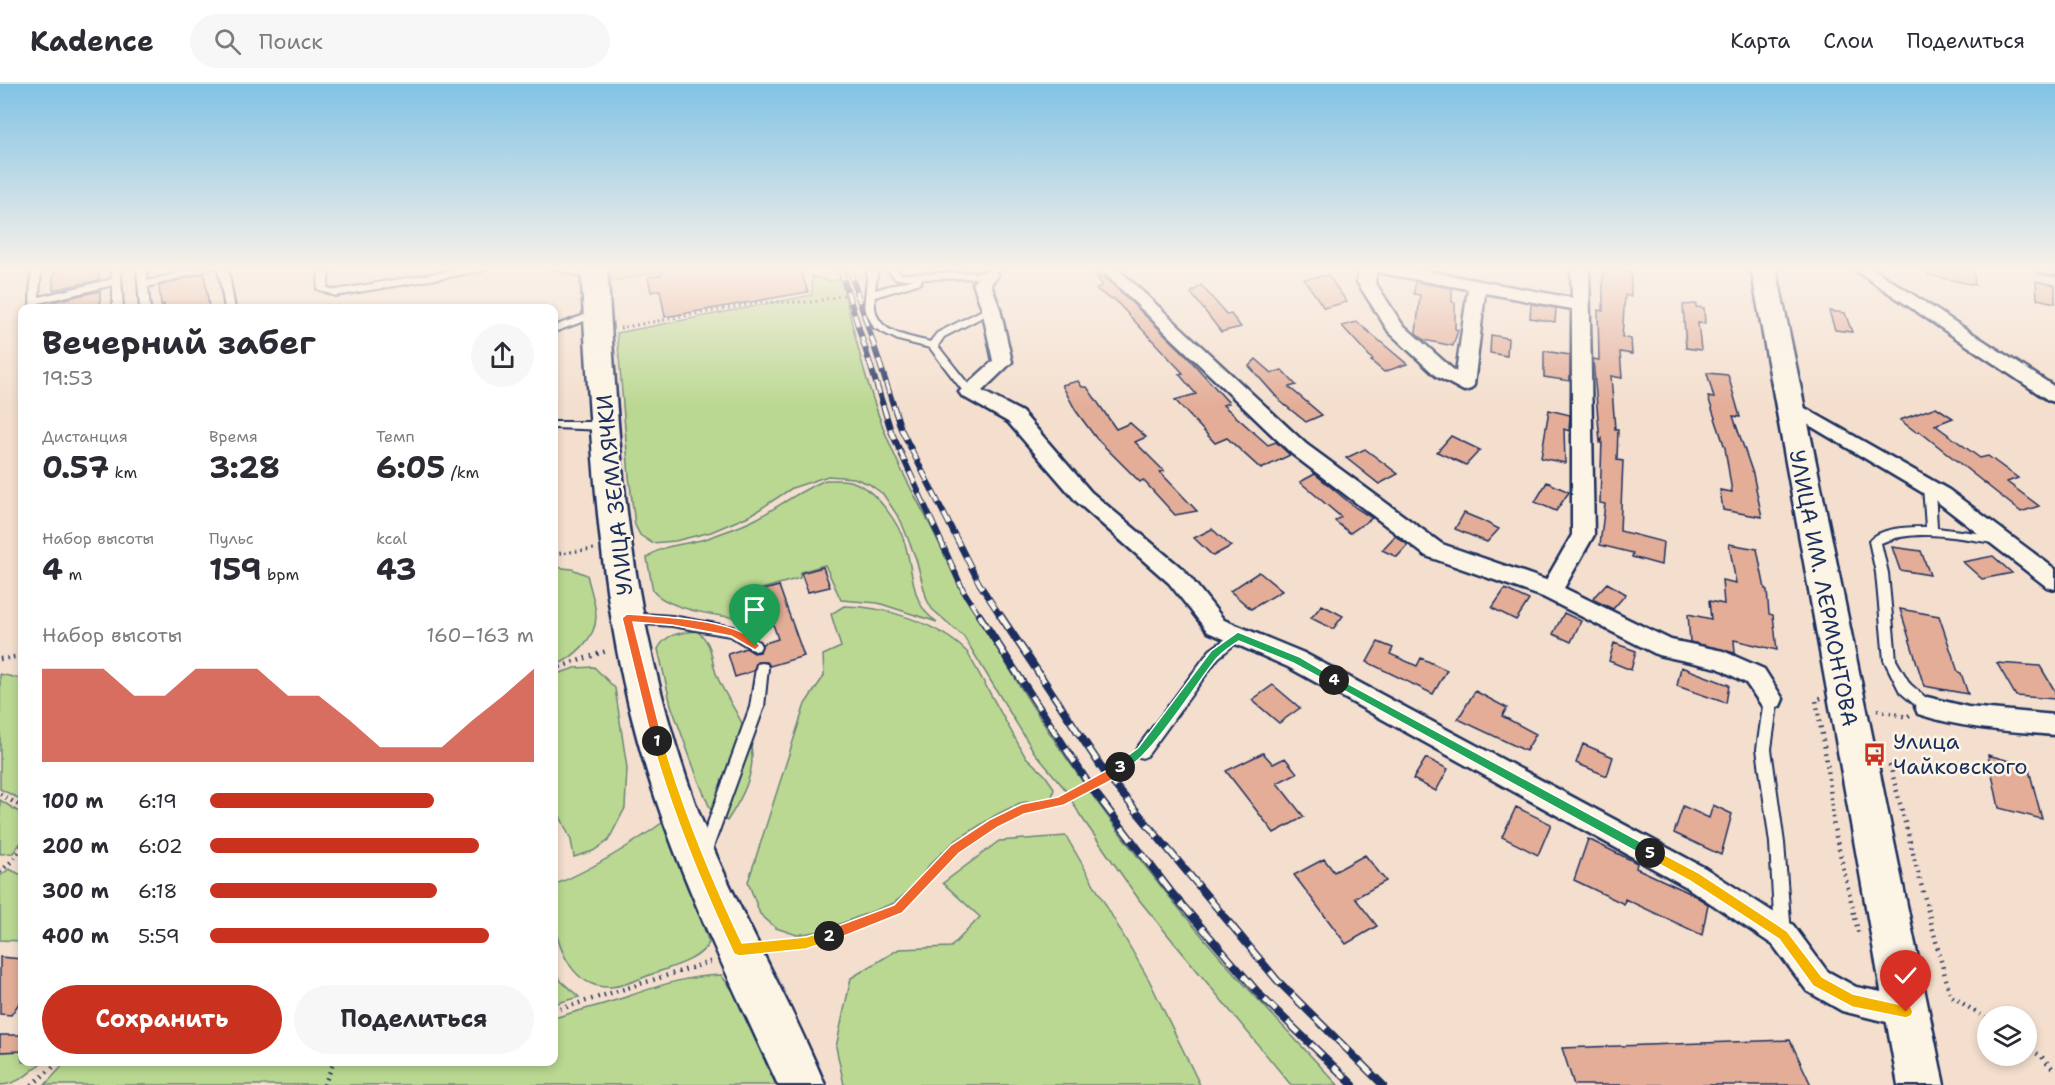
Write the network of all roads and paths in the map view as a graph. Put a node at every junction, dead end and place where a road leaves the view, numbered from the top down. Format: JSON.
{"nodes":[{"id":1,"x":598,"y":315,"type":"edge"},
{"id":2,"x":663,"y":315,"type":"edge"},
{"id":3,"x":872,"y":315,"type":"edge"},
{"id":4,"x":980,"y":315,"type":"edge"},
{"id":5,"x":992,"y":315,"type":"edge"},
{"id":6,"x":1157,"y":315,"type":"edge"},
{"id":7,"x":1387,"y":315,"type":"edge"},
{"id":8,"x":1473,"y":315,"type":"edge"},
{"id":9,"x":1579,"y":315,"type":"edge"},
{"id":10,"x":1772,"y":315,"type":"edge"},
{"id":11,"x":1931,"y":315,"type":"edge"},
{"id":12,"x":598,"y":323,"type":"junction"},
{"id":13,"x":558,"y":328,"type":"edge"},
{"id":14,"x":933,"y":346,"type":"junction"},
{"id":15,"x":2016,"y":370,"type":"junction"},
{"id":16,"x":2055,"y":377,"type":"edge"},
{"id":17,"x":969,"y":392,"type":"junction"},
{"id":18,"x":2055,"y":396,"type":"edge"},
{"id":19,"x":1790,"y":405,"type":"junction"},
{"id":20,"x":558,"y":425,"type":"edge"},
{"id":21,"x":605,"y":426,"type":"junction"},
{"id":22,"x":1929,"y":487,"type":"junction"},
{"id":23,"x":1932,"y":532,"type":"junction"},
{"id":24,"x":2001,"y":540,"type":"junction"},
{"id":25,"x":616,"y":546,"type":"junction"},
{"id":26,"x":558,"y":553,"type":"edge"},
{"id":27,"x":2055,"y":581,"type":"edge"},
{"id":28,"x":1551,"y":591,"type":"junction"},
{"id":29,"x":629,"y":630,"type":"junction"},
{"id":30,"x":1238,"y":636,"type":"junction"},
{"id":31,"x":755,"y":646,"type":"dead end"},
{"id":32,"x":18,"y":657,"type":"edge"},
{"id":33,"x":0,"y":659,"type":"edge"},
{"id":34,"x":558,"y":667,"type":"edge"},
{"id":35,"x":762,"y":668,"type":"dead end"},
{"id":36,"x":1821,"y":698,"type":"dead end"},
{"id":37,"x":1771,"y":699,"type":"joint"},
{"id":38,"x":1917,"y":712,"type":"junction"},
{"id":39,"x":1878,"y":722,"type":"dead end"},
{"id":40,"x":2055,"y":725,"type":"edge"},
{"id":41,"x":1142,"y":752,"type":"joint"},
{"id":42,"x":1887,"y":756,"type":"dead end"},
{"id":43,"x":0,"y":794,"type":"edge"},
{"id":44,"x":18,"y":805,"type":"edge"},
{"id":45,"x":18,"y":852,"type":"edge"},
{"id":46,"x":699,"y":865,"type":"junction"},
{"id":47,"x":0,"y":872,"type":"edge"},
{"id":48,"x":1783,"y":935,"type":"junction"},
{"id":49,"x":1860,"y":939,"type":"dead end"},
{"id":50,"x":739,"y":950,"type":"junction"},
{"id":51,"x":558,"y":1010,"type":"edge"},
{"id":52,"x":1906,"y":1012,"type":"junction"},
{"id":53,"x":1977,"y":1013,"type":"edge"},
{"id":54,"x":2037,"y":1054,"type":"edge"},
{"id":55,"x":53,"y":1066,"type":"edge"},
{"id":56,"x":332,"y":1066,"type":"edge"},
{"id":57,"x":2055,"y":1071,"type":"edge"},
{"id":58,"x":1926,"y":1079,"type":"edge"},
{"id":59,"x":32,"y":1085,"type":"edge"},
{"id":60,"x":324,"y":1085,"type":"edge"},
{"id":61,"x":802,"y":1085,"type":"edge"}],
"edges":[{"from":1,"to":12,"type":"main road","name":"УЛИЦА ЗЕМЛЯЧКИ"},
{"from":2,"to":12,"type":"path"},
{"from":3,"to":14,"type":"lane"},
{"from":4,"to":14,"type":"lane"},
{"from":5,"to":17,"type":"street"},
{"from":6,"to":28,"type":"street"},
{"from":7,"to":8,"type":"street"},
{"from":9,"to":28,"type":"street"},
{"from":10,"to":19,"type":"main road","name":"УЛИЦА ИМ. ЛЕРМОНТОВА"},
{"from":11,"to":15,"type":"street"},
{"from":12,"to":13,"type":"lane"},
{"from":12,"to":21,"type":"main road","name":"УЛИЦА ЗЕМЛЯЧКИ"},
{"from":14,"to":17,"type":"lane"},
{"from":15,"to":16,"type":"street"},
{"from":15,"to":18,"type":"street"},
{"from":17,"to":30,"type":"street"},
{"from":19,"to":22,"type":"street"},
{"from":19,"to":52,"type":"main road","name":"УЛИЦА ИМ. ЛЕРМОНТОВА"},
{"from":20,"to":21,"type":"lane"},
{"from":21,"to":25,"type":"main road","name":"УЛИЦА ЗЕМЛЯЧКИ"},
{"from":22,"to":23,"type":"lane"},
{"from":22,"to":24,"type":"street"},
{"from":23,"to":24,"type":"lane"},
{"from":23,"to":38,"type":"lane"},
{"from":24,"to":27,"type":"street"},
{"from":25,"to":26,"type":"path"},
{"from":25,"to":29,"type":"main road","name":"УЛИЦА ЗЕМЛЯЧКИ"},
{"from":28,"to":37,"type":"street"},
{"from":29,"to":31,"type":"lane"},
{"from":29,"to":34,"type":"path"},
{"from":29,"to":46,"type":"main road","name":"УЛИЦА ЗЕМЛЯЧКИ"},
{"from":30,"to":41,"type":"lane"},
{"from":30,"to":48,"type":"street"},
{"from":32,"to":33,"type":"path"},
{"from":35,"to":46,"type":"lane"},
{"from":36,"to":49,"type":"path"},
{"from":37,"to":48,"type":"lane"},
{"from":38,"to":39,"type":"path"},
{"from":38,"to":40,"type":"street"},
{"from":41,"to":50,"type":"path"},
{"from":42,"to":53,"type":"path"},
{"from":43,"to":44,"type":"path"},
{"from":45,"to":47,"type":"path"},
{"from":46,"to":50,"type":"main road","name":"УЛИЦА ЗЕМЛЯЧКИ"},
{"from":48,"to":52,"type":"street"},
{"from":50,"to":51,"type":"path"},
{"from":50,"to":61,"type":"main road","name":"УЛИЦА ЗЕМЛЯЧКИ"},
{"from":52,"to":58,"type":"main road","name":"УЛИЦА ИМ. ЛЕРМОНТОВА"},
{"from":54,"to":57,"type":"path"},
{"from":55,"to":59,"type":"path"},
{"from":56,"to":60,"type":"path"}]}
